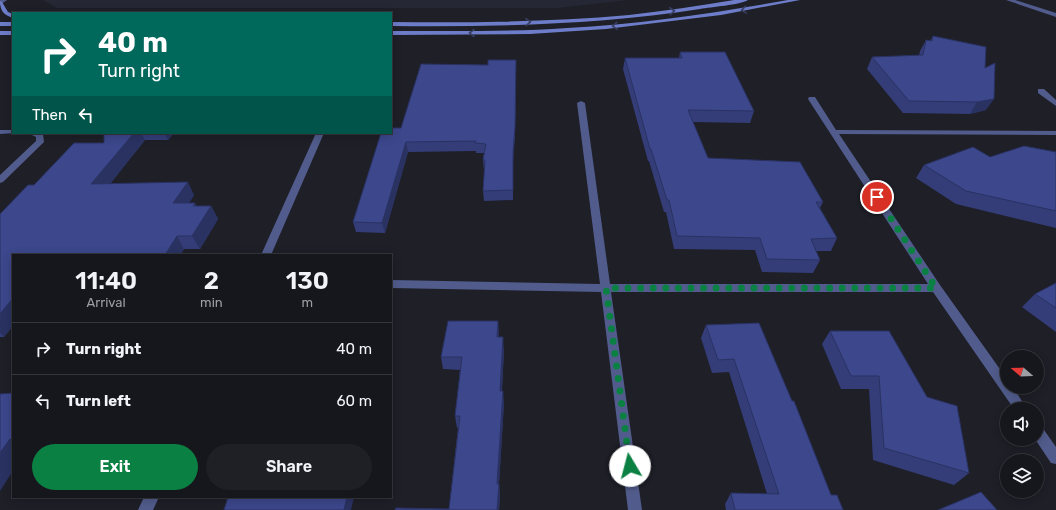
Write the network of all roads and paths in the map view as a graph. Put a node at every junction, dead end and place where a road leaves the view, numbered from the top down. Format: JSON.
{"nodes":[{"id":1,"x":745,"y":0,"type":"edge"},
{"id":2,"x":796,"y":0,"type":"edge"},
{"id":3,"x":1009,"y":0,"type":"edge"},
{"id":4,"x":1,"y":2,"type":"edge"},
{"id":5,"x":1056,"y":15,"type":"edge"},
{"id":6,"x":12,"y":16,"type":"edge"},
{"id":7,"x":491,"y":23,"type":"junction"},
{"id":8,"x":0,"y":24,"type":"edge"},
{"id":9,"x":12,"y":24,"type":"edge"},
{"id":10,"x":392,"y":24,"type":"edge"},
{"id":11,"x":0,"y":33,"type":"edge"},
{"id":12,"x":12,"y":33,"type":"edge"},
{"id":13,"x":392,"y":33,"type":"edge"},
{"id":14,"x":493,"y":33,"type":"junction"},
{"id":15,"x":1041,"y":91,"type":"dead end"},
{"id":16,"x":812,"y":99,"type":"dead end"},
{"id":17,"x":581,"y":102,"type":"dead end"},
{"id":18,"x":1056,"y":104,"type":"edge"},
{"id":19,"x":0,"y":132,"type":"edge"},
{"id":20,"x":12,"y":132,"type":"edge"},
{"id":21,"x":835,"y":132,"type":"junction"},
{"id":22,"x":1056,"y":133,"type":"edge"},
{"id":23,"x":35,"y":134,"type":"edge"},
{"id":24,"x":320,"y":134,"type":"edge"},
{"id":25,"x":0,"y":180,"type":"edge"},
{"id":26,"x":266,"y":254,"type":"edge"},
{"id":27,"x":392,"y":284,"type":"edge"},
{"id":28,"x":606,"y":288,"type":"junction"},
{"id":29,"x":936,"y":288,"type":"junction"},
{"id":30,"x":1016,"y":402,"type":"edge"},
{"id":31,"x":1044,"y":441,"type":"edge"},
{"id":32,"x":1056,"y":458,"type":"edge"},
{"id":33,"x":151,"y":498,"type":"edge"},
{"id":34,"x":145,"y":510,"type":"edge"},
{"id":35,"x":636,"y":510,"type":"edge"}],
"edges":[{"from":7,"to":1,"type":"main road","one_way":true},
{"from":2,"to":14,"type":"main road","one_way":true},
{"from":3,"to":5,"type":"street"},
{"from":4,"to":6,"type":"main road"},
{"from":7,"to":10,"type":"main road"},
{"from":7,"to":14,"type":"main road"},
{"from":8,"to":9,"type":"main road"},
{"from":11,"to":12,"type":"main road"},
{"from":14,"to":13,"type":"main road","one_way":true},
{"from":15,"to":18,"type":"street"},
{"from":16,"to":21,"type":"street"},
{"from":17,"to":28,"type":"street"},
{"from":19,"to":20,"type":"street"},
{"from":21,"to":22,"type":"street"},
{"from":21,"to":29,"type":"street"},
{"from":23,"to":25,"type":"street"},
{"from":24,"to":26,"type":"street"},
{"from":27,"to":28,"type":"street"},
{"from":28,"to":29,"type":"street"},
{"from":28,"to":35,"type":"street"},
{"from":29,"to":30,"type":"street"},
{"from":31,"to":32,"type":"street"},
{"from":33,"to":34,"type":"street"}]}
